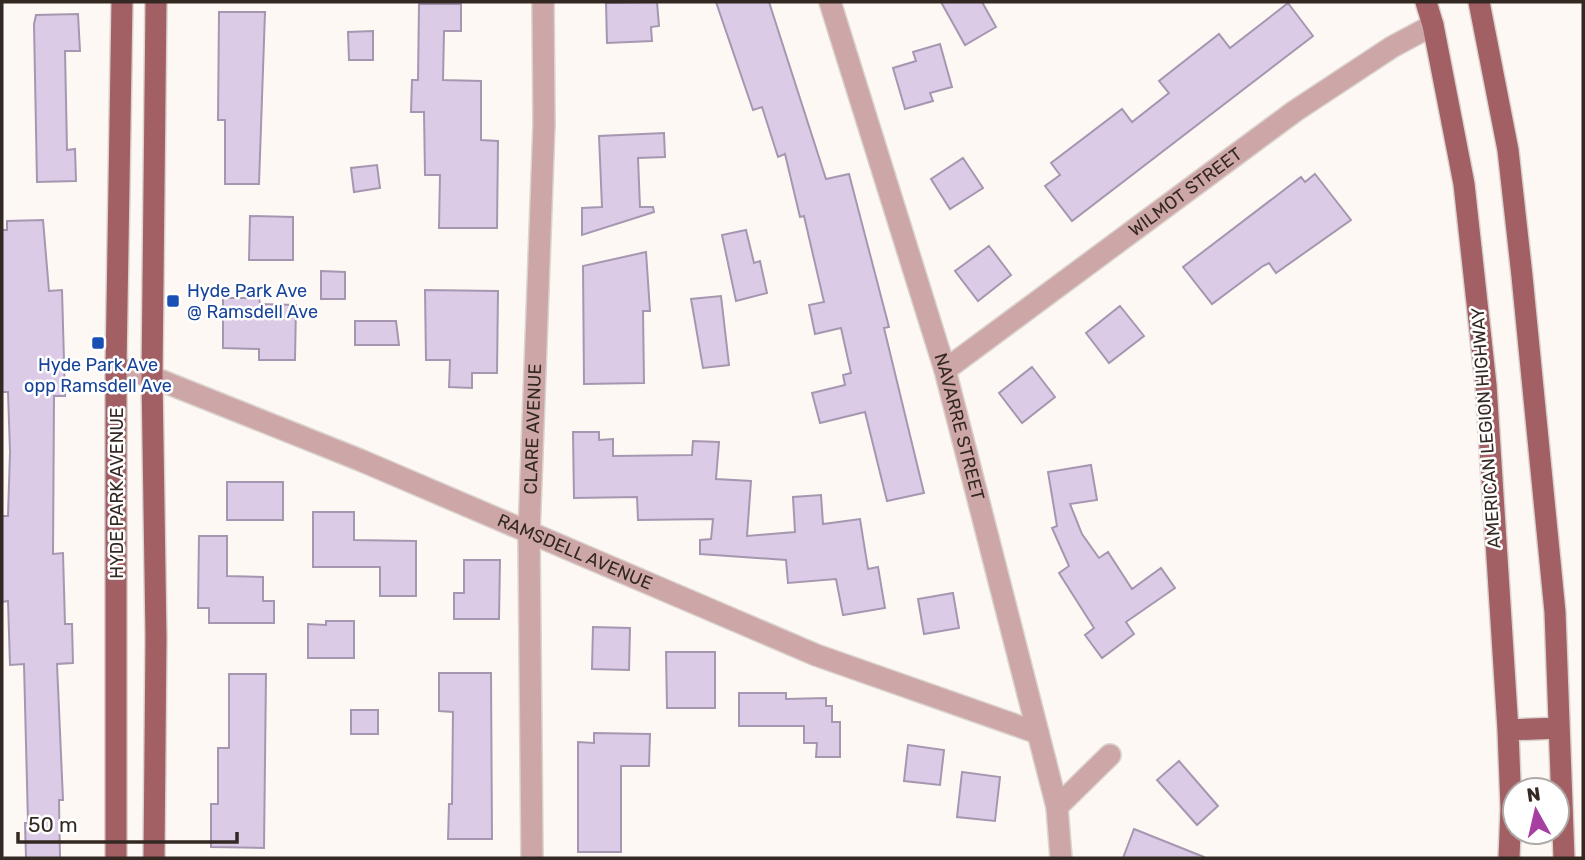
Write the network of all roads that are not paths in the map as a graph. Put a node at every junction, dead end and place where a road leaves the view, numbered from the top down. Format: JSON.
{"nodes":[{"id":1,"x":122,"y":2,"type":"edge"},
{"id":2,"x":156,"y":2,"type":"edge"},
{"id":3,"x":543,"y":2,"type":"edge"},
{"id":4,"x":830,"y":2,"type":"edge"},
{"id":5,"x":1426,"y":2,"type":"edge"},
{"id":6,"x":1479,"y":2,"type":"edge"},
{"id":7,"x":1433,"y":25,"type":"junction"},
{"id":8,"x":116,"y":367,"type":"junction"},
{"id":9,"x":945,"y":370,"type":"junction"},
{"id":10,"x":152,"y":377,"type":"junction"},
{"id":11,"x":529,"y":534,"type":"junction"},
{"id":12,"x":1559,"y":728,"type":"junction"},
{"id":13,"x":1508,"y":730,"type":"junction"},
{"id":14,"x":1038,"y":733,"type":"junction"},
{"id":15,"x":1110,"y":755,"type":"dead end"},
{"id":16,"x":1057,"y":807,"type":"junction"},
{"id":17,"x":116,"y":858,"type":"edge"},
{"id":18,"x":154,"y":858,"type":"edge"},
{"id":19,"x":533,"y":858,"type":"edge"},
{"id":20,"x":1061,"y":858,"type":"edge"},
{"id":21,"x":1509,"y":858,"type":"edge"},
{"id":22,"x":1564,"y":858,"type":"edge"}],
"edges":[{"from":1,"to":8,"type":"main road","name":"HYDE PARK AVENUE"},
{"from":2,"to":10,"type":"main road","name":"HYDE PARK AVENUE"},
{"from":3,"to":11,"type":"street","name":"CLARE AVENUE"},
{"from":4,"to":9,"type":"street","name":"NAVARRE STREET"},
{"from":5,"to":7,"type":"main road","name":"AMERICAN LEGION HIGHWAY"},
{"from":6,"to":12,"type":"main road"},
{"from":7,"to":9,"type":"street","name":"WILMOT STREET"},
{"from":7,"to":13,"type":"main road","name":"AMERICAN LEGION HIGHWAY"},
{"from":8,"to":10,"type":"street","name":"RAMSDELL AVENUE"},
{"from":8,"to":17,"type":"main road","name":"HYDE PARK AVENUE"},
{"from":9,"to":14,"type":"street","name":"NAVARRE STREET"},
{"from":10,"to":11,"type":"street","name":"RAMSDELL AVENUE"},
{"from":10,"to":18,"type":"main road","name":"HYDE PARK AVENUE"},
{"from":11,"to":14,"type":"street","name":"RAMSDELL AVENUE"},
{"from":11,"to":19,"type":"street","name":"CLARE AVENUE"},
{"from":12,"to":13,"type":"main road"},
{"from":12,"to":22,"type":"main road"},
{"from":13,"to":21,"type":"main road","name":"AMERICAN LEGION HIGHWAY"},
{"from":14,"to":16,"type":"street","name":"NAVARRE STREET"},
{"from":15,"to":16,"type":"street"},
{"from":16,"to":20,"type":"street","name":"NAVARRE STREET"}]}
